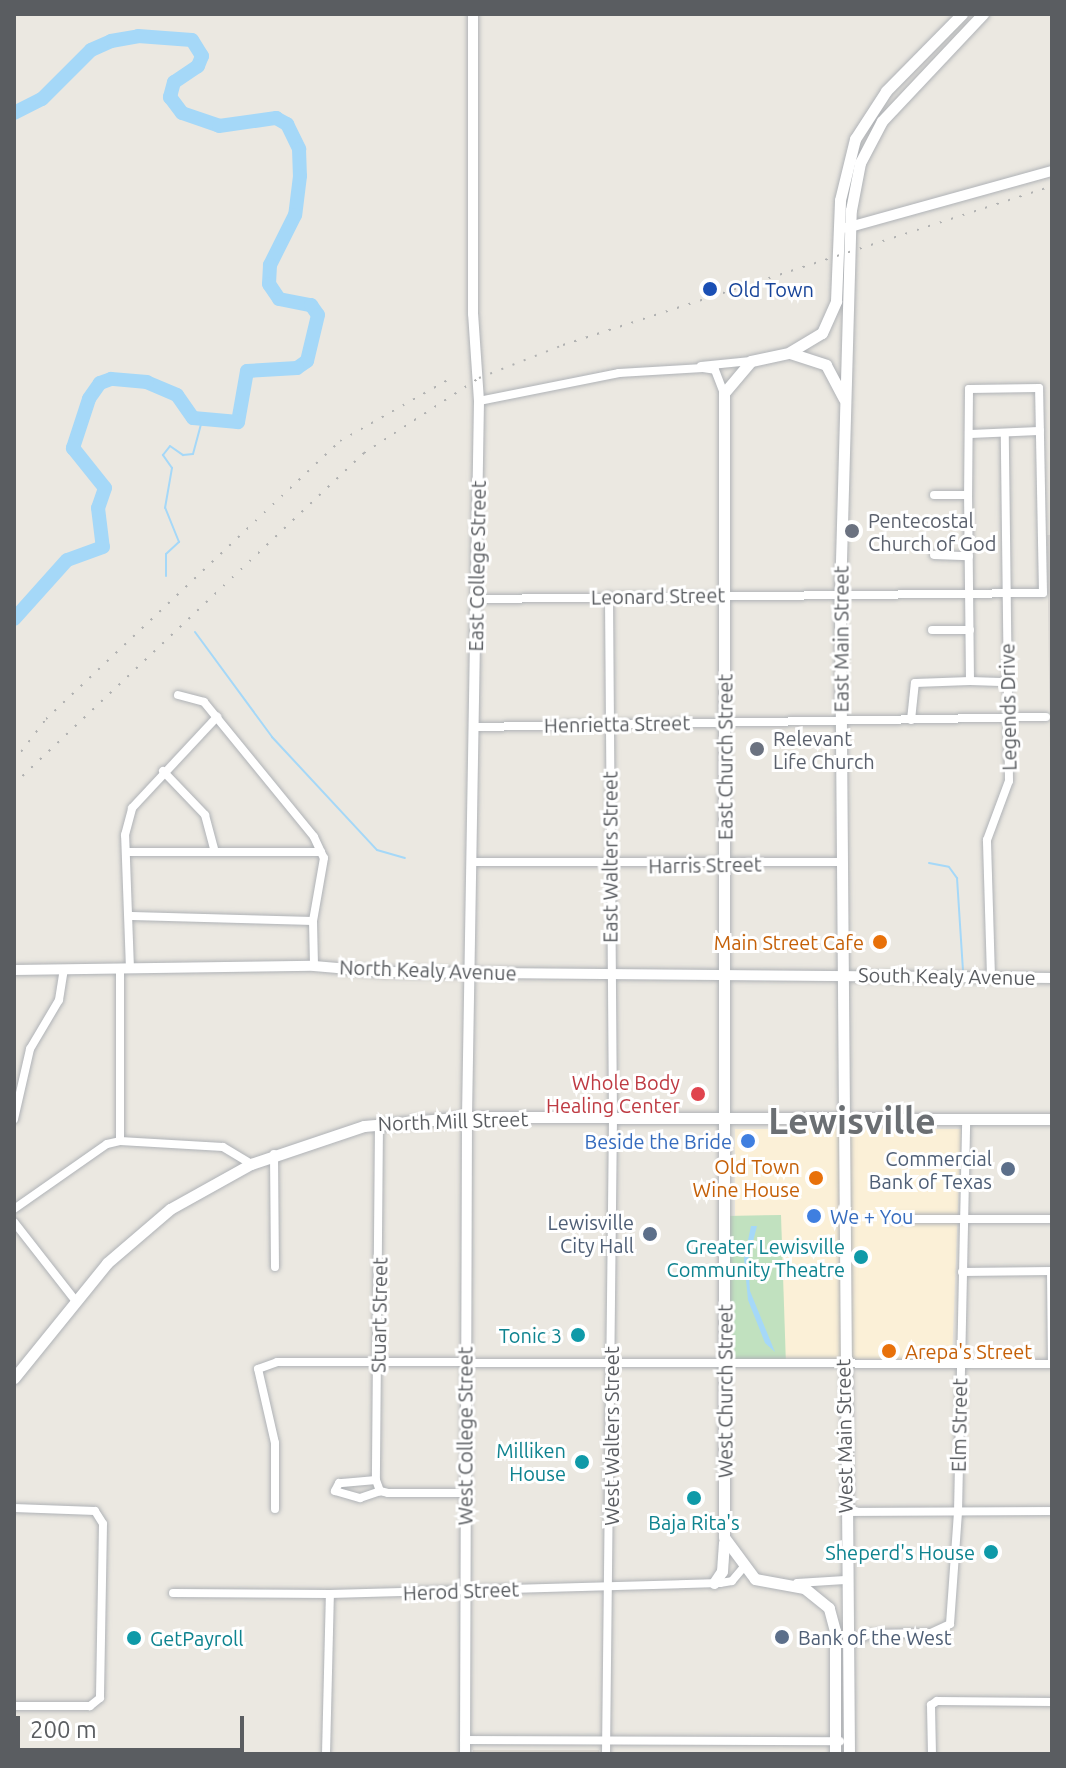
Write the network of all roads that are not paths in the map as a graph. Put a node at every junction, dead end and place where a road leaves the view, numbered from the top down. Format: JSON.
{"nodes":[{"id":1,"x":473,"y":14,"type":"edge"},
{"id":2,"x":962,"y":14,"type":"edge"},
{"id":3,"x":983,"y":14,"type":"edge"},
{"id":4,"x":943,"y":34,"type":"junction"},
{"id":5,"x":953,"y":44,"type":"junction"},
{"id":6,"x":1052,"y":171,"type":"edge"},
{"id":7,"x":850,"y":227,"type":"junction"},
{"id":8,"x":837,"y":229,"type":"junction"},
{"id":9,"x":790,"y":353,"type":"junction"},
{"id":10,"x":751,"y":361,"type":"junction"},
{"id":11,"x":693,"y":369,"type":"junction"},
{"id":12,"x":724,"y":393,"type":"junction"},
{"id":13,"x":479,"y":401,"type":"junction"},
{"id":14,"x":846,"y":403,"type":"junction"},
{"id":15,"x":1040,"y":431,"type":"junction"},
{"id":16,"x":1005,"y":433,"type":"junction"},
{"id":17,"x":969,"y":434,"type":"junction"},
{"id":18,"x":934,"y":495,"type":"dead end"},
{"id":19,"x":968,"y":495,"type":"junction"},
{"id":20,"x":934,"y":555,"type":"dead end"},
{"id":21,"x":969,"y":556,"type":"junction"},
{"id":22,"x":1007,"y":594,"type":"junction"},
{"id":23,"x":724,"y":595,"type":"junction"},
{"id":24,"x":970,"y":595,"type":"junction"},
{"id":25,"x":609,"y":596,"type":"junction"},
{"id":26,"x":840,"y":596,"type":"junction"},
{"id":27,"x":476,"y":599,"type":"junction"},
{"id":28,"x":932,"y":630,"type":"dead end"},
{"id":29,"x":970,"y":630,"type":"junction"},
{"id":30,"x":970,"y":681,"type":"junction"},
{"id":31,"x":1008,"y":682,"type":"junction"},
{"id":32,"x":178,"y":695,"type":"dead end"},
{"id":33,"x":217,"y":717,"type":"junction"},
{"id":34,"x":1008,"y":717,"type":"junction"},
{"id":35,"x":1046,"y":717,"type":"dead end"},
{"id":36,"x":911,"y":720,"type":"junction"},
{"id":37,"x":725,"y":722,"type":"junction"},
{"id":38,"x":841,"y":722,"type":"junction"},
{"id":39,"x":610,"y":724,"type":"junction"},
{"id":40,"x":476,"y":727,"type":"junction"},
{"id":41,"x":163,"y":771,"type":"junction"},
{"id":42,"x":126,"y":852,"type":"junction"},
{"id":43,"x":215,"y":852,"type":"junction"},
{"id":44,"x":321,"y":852,"type":"junction"},
{"id":45,"x":473,"y":862,"type":"junction"},
{"id":46,"x":840,"y":862,"type":"junction"},
{"id":47,"x":725,"y":865,"type":"junction"},
{"id":48,"x":611,"y":866,"type":"junction"},
{"id":49,"x":132,"y":916,"type":"junction"},
{"id":50,"x":313,"y":921,"type":"junction"},
{"id":51,"x":314,"y":966,"type":"junction"},
{"id":52,"x":125,"y":969,"type":"junction"},
{"id":53,"x":14,"y":970,"type":"edge"},
{"id":54,"x":64,"y":970,"type":"junction"},
{"id":55,"x":471,"y":972,"type":"junction"},
{"id":56,"x":841,"y":974,"type":"junction"},
{"id":57,"x":611,"y":975,"type":"junction"},
{"id":58,"x":724,"y":975,"type":"junction"},
{"id":59,"x":991,"y":977,"type":"junction"},
{"id":60,"x":1052,"y":978,"type":"edge"},
{"id":61,"x":467,"y":1117,"type":"junction"},
{"id":62,"x":613,"y":1118,"type":"junction"},
{"id":63,"x":841,"y":1118,"type":"junction"},
{"id":64,"x":14,"y":1119,"type":"edge"},
{"id":65,"x":966,"y":1119,"type":"junction"},
{"id":66,"x":1052,"y":1119,"type":"edge"},
{"id":67,"x":726,"y":1121,"type":"junction"},
{"id":68,"x":379,"y":1123,"type":"junction"},
{"id":69,"x":120,"y":1141,"type":"junction"},
{"id":70,"x":274,"y":1154,"type":"junction"},
{"id":71,"x":251,"y":1164,"type":"junction"},
{"id":72,"x":14,"y":1209,"type":"edge"},
{"id":73,"x":893,"y":1219,"type":"dead end"},
{"id":74,"x":963,"y":1219,"type":"junction"},
{"id":75,"x":1052,"y":1219,"type":"edge"},
{"id":76,"x":14,"y":1222,"type":"edge"},
{"id":77,"x":275,"y":1267,"type":"dead end"},
{"id":78,"x":1052,"y":1271,"type":"edge"},
{"id":79,"x":962,"y":1272,"type":"junction"},
{"id":80,"x":75,"y":1300,"type":"junction"},
{"id":81,"x":611,"y":1364,"type":"junction"},
{"id":82,"x":1052,"y":1364,"type":"edge"},
{"id":83,"x":378,"y":1365,"type":"junction"},
{"id":84,"x":960,"y":1365,"type":"junction"},
{"id":85,"x":466,"y":1366,"type":"junction"},
{"id":86,"x":725,"y":1366,"type":"junction"},
{"id":87,"x":843,"y":1366,"type":"junction"},
{"id":88,"x":14,"y":1378,"type":"edge"},
{"id":89,"x":376,"y":1480,"type":"junction"},
{"id":90,"x":380,"y":1491,"type":"junction"},
{"id":91,"x":464,"y":1493,"type":"junction"},
{"id":92,"x":14,"y":1508,"type":"edge"},
{"id":93,"x":275,"y":1509,"type":"dead end"},
{"id":94,"x":1052,"y":1511,"type":"edge"},
{"id":95,"x":845,"y":1512,"type":"junction"},
{"id":96,"x":958,"y":1512,"type":"junction"},
{"id":97,"x":724,"y":1537,"type":"junction"},
{"id":98,"x":743,"y":1568,"type":"junction"},
{"id":99,"x":845,"y":1580,"type":"junction"},
{"id":100,"x":714,"y":1583,"type":"junction"},
{"id":101,"x":780,"y":1584,"type":"junction"},
{"id":102,"x":611,"y":1586,"type":"junction"},
{"id":103,"x":464,"y":1590,"type":"junction"},
{"id":104,"x":173,"y":1593,"type":"dead end"},
{"id":105,"x":330,"y":1594,"type":"junction"},
{"id":106,"x":850,"y":1643,"type":"junction"},
{"id":107,"x":1052,"y":1702,"type":"edge"},
{"id":108,"x":14,"y":1706,"type":"edge"},
{"id":109,"x":464,"y":1740,"type":"junction"},
{"id":110,"x":606,"y":1740,"type":"junction"},
{"id":111,"x":849,"y":1740,"type":"junction"},
{"id":112,"x":835,"y":1748,"type":"edge"},
{"id":113,"x":326,"y":1754,"type":"edge"},
{"id":114,"x":465,"y":1754,"type":"edge"},
{"id":115,"x":606,"y":1754,"type":"edge"},
{"id":116,"x":849,"y":1754,"type":"edge"},
{"id":117,"x":932,"y":1754,"type":"edge"}],
"edges":[{"from":1,"to":13,"type":"street","name":"East College Street"},
{"from":2,"to":4,"type":"main road"},
{"from":3,"to":5,"type":"main road","name":"East Main Street"},
{"from":4,"to":5,"type":"main road"},
{"from":4,"to":8,"type":"main road"},
{"from":5,"to":7,"type":"main road","name":"East Main Street"},
{"from":6,"to":7,"type":"street"},
{"from":7,"to":8,"type":"street"},
{"from":7,"to":14,"type":"main road","name":"East Main Street"},
{"from":8,"to":9,"type":"main road"},
{"from":9,"to":10,"type":"main road"},
{"from":9,"to":14,"type":"main road"},
{"from":10,"to":11,"type":"street"},
{"from":10,"to":12,"type":"main road"},
{"from":11,"to":12,"type":"street"},
{"from":11,"to":13,"type":"street"},
{"from":12,"to":23,"type":"main road","name":"East Church Street"},
{"from":13,"to":27,"type":"street","name":"East College Street"},
{"from":14,"to":26,"type":"main road","name":"East Main Street"},
{"from":15,"to":16,"type":"street"},
{"from":15,"to":17,"type":"street"},
{"from":15,"to":22,"type":"street","name":"Leonard Street"},
{"from":16,"to":17,"type":"street"},
{"from":16,"to":22,"type":"street","name":"Legends Drive"},
{"from":17,"to":19,"type":"street"},
{"from":18,"to":19,"type":"street"},
{"from":19,"to":21,"type":"street"},
{"from":20,"to":21,"type":"street"},
{"from":21,"to":24,"type":"street"},
{"from":22,"to":24,"type":"street","name":"Leonard Street"},
{"from":22,"to":31,"type":"street","name":"Legends Drive"},
{"from":23,"to":25,"type":"street","name":"Leonard Street"},
{"from":23,"to":26,"type":"street","name":"Leonard Street"},
{"from":23,"to":37,"type":"main road","name":"East Church Street"},
{"from":24,"to":26,"type":"street","name":"Leonard Street"},
{"from":24,"to":29,"type":"street"},
{"from":25,"to":27,"type":"street","name":"Leonard Street"},
{"from":25,"to":39,"type":"street","name":"East Walters Street"},
{"from":26,"to":38,"type":"main road","name":"East Main Street"},
{"from":27,"to":40,"type":"street","name":"East College Street"},
{"from":28,"to":29,"type":"street"},
{"from":29,"to":30,"type":"street"},
{"from":30,"to":31,"type":"street"},
{"from":30,"to":36,"type":"street"},
{"from":31,"to":34,"type":"street","name":"Legends Drive"},
{"from":32,"to":33,"type":"street"},
{"from":33,"to":41,"type":"street"},
{"from":33,"to":44,"type":"street"},
{"from":34,"to":35,"type":"street","name":"Henrietta Street"},
{"from":34,"to":36,"type":"street","name":"Henrietta Street"},
{"from":34,"to":59,"type":"street","name":"Legends Drive"},
{"from":36,"to":38,"type":"street","name":"Henrietta Street"},
{"from":37,"to":38,"type":"street","name":"Henrietta Street"},
{"from":37,"to":39,"type":"street","name":"Henrietta Street"},
{"from":37,"to":47,"type":"main road","name":"East Church Street"},
{"from":38,"to":46,"type":"main road","name":"East Main Street"},
{"from":39,"to":40,"type":"street","name":"Henrietta Street"},
{"from":39,"to":48,"type":"street","name":"East Walters Street"},
{"from":40,"to":45,"type":"street","name":"East College Street"},
{"from":41,"to":42,"type":"street"},
{"from":41,"to":43,"type":"street"},
{"from":42,"to":43,"type":"street"},
{"from":42,"to":49,"type":"street"},
{"from":43,"to":44,"type":"street"},
{"from":44,"to":50,"type":"street"},
{"from":45,"to":48,"type":"street","name":"Harris Street"},
{"from":45,"to":55,"type":"street","name":"East College Street"},
{"from":46,"to":47,"type":"street","name":"Harris Street"},
{"from":46,"to":56,"type":"main road","name":"East Main Street"},
{"from":47,"to":48,"type":"street","name":"Harris Street"},
{"from":47,"to":58,"type":"main road","name":"East Church Street"},
{"from":48,"to":57,"type":"street","name":"East Walters Street"},
{"from":49,"to":50,"type":"street"},
{"from":49,"to":52,"type":"street"},
{"from":50,"to":51,"type":"street"},
{"from":51,"to":52,"type":"street","name":"North Kealy Avenue"},
{"from":51,"to":55,"type":"street","name":"North Kealy Avenue"},
{"from":52,"to":54,"type":"street","name":"North Kealy Avenue"},
{"from":52,"to":69,"type":"street"},
{"from":53,"to":54,"type":"street","name":"North Kealy Avenue"},
{"from":54,"to":64,"type":"street"},
{"from":55,"to":57,"type":"street","name":"North Kealy Avenue"},
{"from":55,"to":61,"type":"street","name":"East College Street"},
{"from":56,"to":58,"type":"street","name":"North Kealy Avenue"},
{"from":56,"to":59,"type":"street","name":"South Kealy Avenue"},
{"from":56,"to":63,"type":"main road","name":"East Main Street"},
{"from":57,"to":58,"type":"street","name":"North Kealy Avenue"},
{"from":57,"to":62,"type":"street","name":"East Walters Street"},
{"from":58,"to":67,"type":"main road","name":"East Church Street"},
{"from":59,"to":60,"type":"street","name":"South Kealy Avenue"},
{"from":61,"to":62,"type":"main road","name":"North Mill Street"},
{"from":61,"to":68,"type":"main road","name":"North Mill Street"},
{"from":61,"to":85,"type":"street","name":"West College Street"},
{"from":62,"to":67,"type":"main road","name":"North Mill Street"},
{"from":62,"to":81,"type":"street","name":"West Walters Street"},
{"from":63,"to":65,"type":"main road","name":"North Mill Street"},
{"from":63,"to":67,"type":"main road","name":"North Mill Street"},
{"from":63,"to":87,"type":"main road","name":"West Main Street"},
{"from":65,"to":66,"type":"main road","name":"North Mill Street"},
{"from":65,"to":74,"type":"street","name":"Elm Street"},
{"from":67,"to":86,"type":"main road","name":"West Church Street"},
{"from":68,"to":70,"type":"main road","name":"North Mill Street"},
{"from":68,"to":83,"type":"street","name":"Stuart Street"},
{"from":69,"to":71,"type":"street"},
{"from":69,"to":72,"type":"street"},
{"from":70,"to":71,"type":"main road","name":"North Mill Street"},
{"from":70,"to":77,"type":"street"},
{"from":71,"to":80,"type":"main road","name":"North Mill Street"},
{"from":73,"to":74,"type":"street"},
{"from":74,"to":75,"type":"street"},
{"from":74,"to":79,"type":"street","name":"Elm Street"},
{"from":76,"to":80,"type":"street"},
{"from":78,"to":79,"type":"street"},
{"from":78,"to":82,"type":"street"},
{"from":79,"to":84,"type":"street","name":"Elm Street"},
{"from":80,"to":88,"type":"main road","name":"North Mill Street"},
{"from":81,"to":85,"type":"street"},
{"from":81,"to":86,"type":"street"},
{"from":81,"to":102,"type":"street","name":"West Walters Street"},
{"from":82,"to":84,"type":"street"},
{"from":83,"to":85,"type":"street"},
{"from":83,"to":89,"type":"street","name":"Stuart Street"},
{"from":83,"to":93,"type":"street"},
{"from":84,"to":87,"type":"street"},
{"from":84,"to":96,"type":"street","name":"Elm Street"},
{"from":85,"to":91,"type":"street","name":"West College Street"},
{"from":86,"to":87,"type":"street"},
{"from":86,"to":97,"type":"main road","name":"West Church Street"},
{"from":87,"to":95,"type":"main road","name":"West Main Street"},
{"from":89,"to":90,"type":"street","name":"Stuart Street"},
{"from":89,"to":90,"type":"street"},
{"from":90,"to":91,"type":"street"},
{"from":91,"to":103,"type":"street","name":"West College Street"},
{"from":92,"to":108,"type":"street"},
{"from":94,"to":96,"type":"street"},
{"from":95,"to":96,"type":"street"},
{"from":95,"to":99,"type":"main road","name":"West Main Street"},
{"from":96,"to":106,"type":"street","name":"Elm Street"},
{"from":97,"to":98,"type":"main road"},
{"from":97,"to":100,"type":"main road","name":"West Church Street"},
{"from":98,"to":100,"type":"street","name":"Herod Street"},
{"from":98,"to":101,"type":"main road"},
{"from":99,"to":101,"type":"street"},
{"from":99,"to":106,"type":"main road","name":"West Main Street"},
{"from":100,"to":102,"type":"street","name":"Herod Street"},
{"from":101,"to":112,"type":"main road"},
{"from":102,"to":103,"type":"street","name":"Herod Street"},
{"from":102,"to":110,"type":"street","name":"West Walters Street"},
{"from":103,"to":105,"type":"street","name":"Herod Street"},
{"from":103,"to":109,"type":"street","name":"West College Street"},
{"from":104,"to":105,"type":"street","name":"Herod Street"},
{"from":105,"to":113,"type":"street"},
{"from":106,"to":111,"type":"main road","name":"West Main Street"},
{"from":107,"to":117,"type":"street"},
{"from":109,"to":110,"type":"street"},
{"from":109,"to":114,"type":"street","name":"West College Street"},
{"from":110,"to":112,"type":"street"},
{"from":110,"to":115,"type":"street","name":"West Walters Street"},
{"from":111,"to":112,"type":"street"},
{"from":111,"to":116,"type":"main road","name":"West Main Street"}]}
